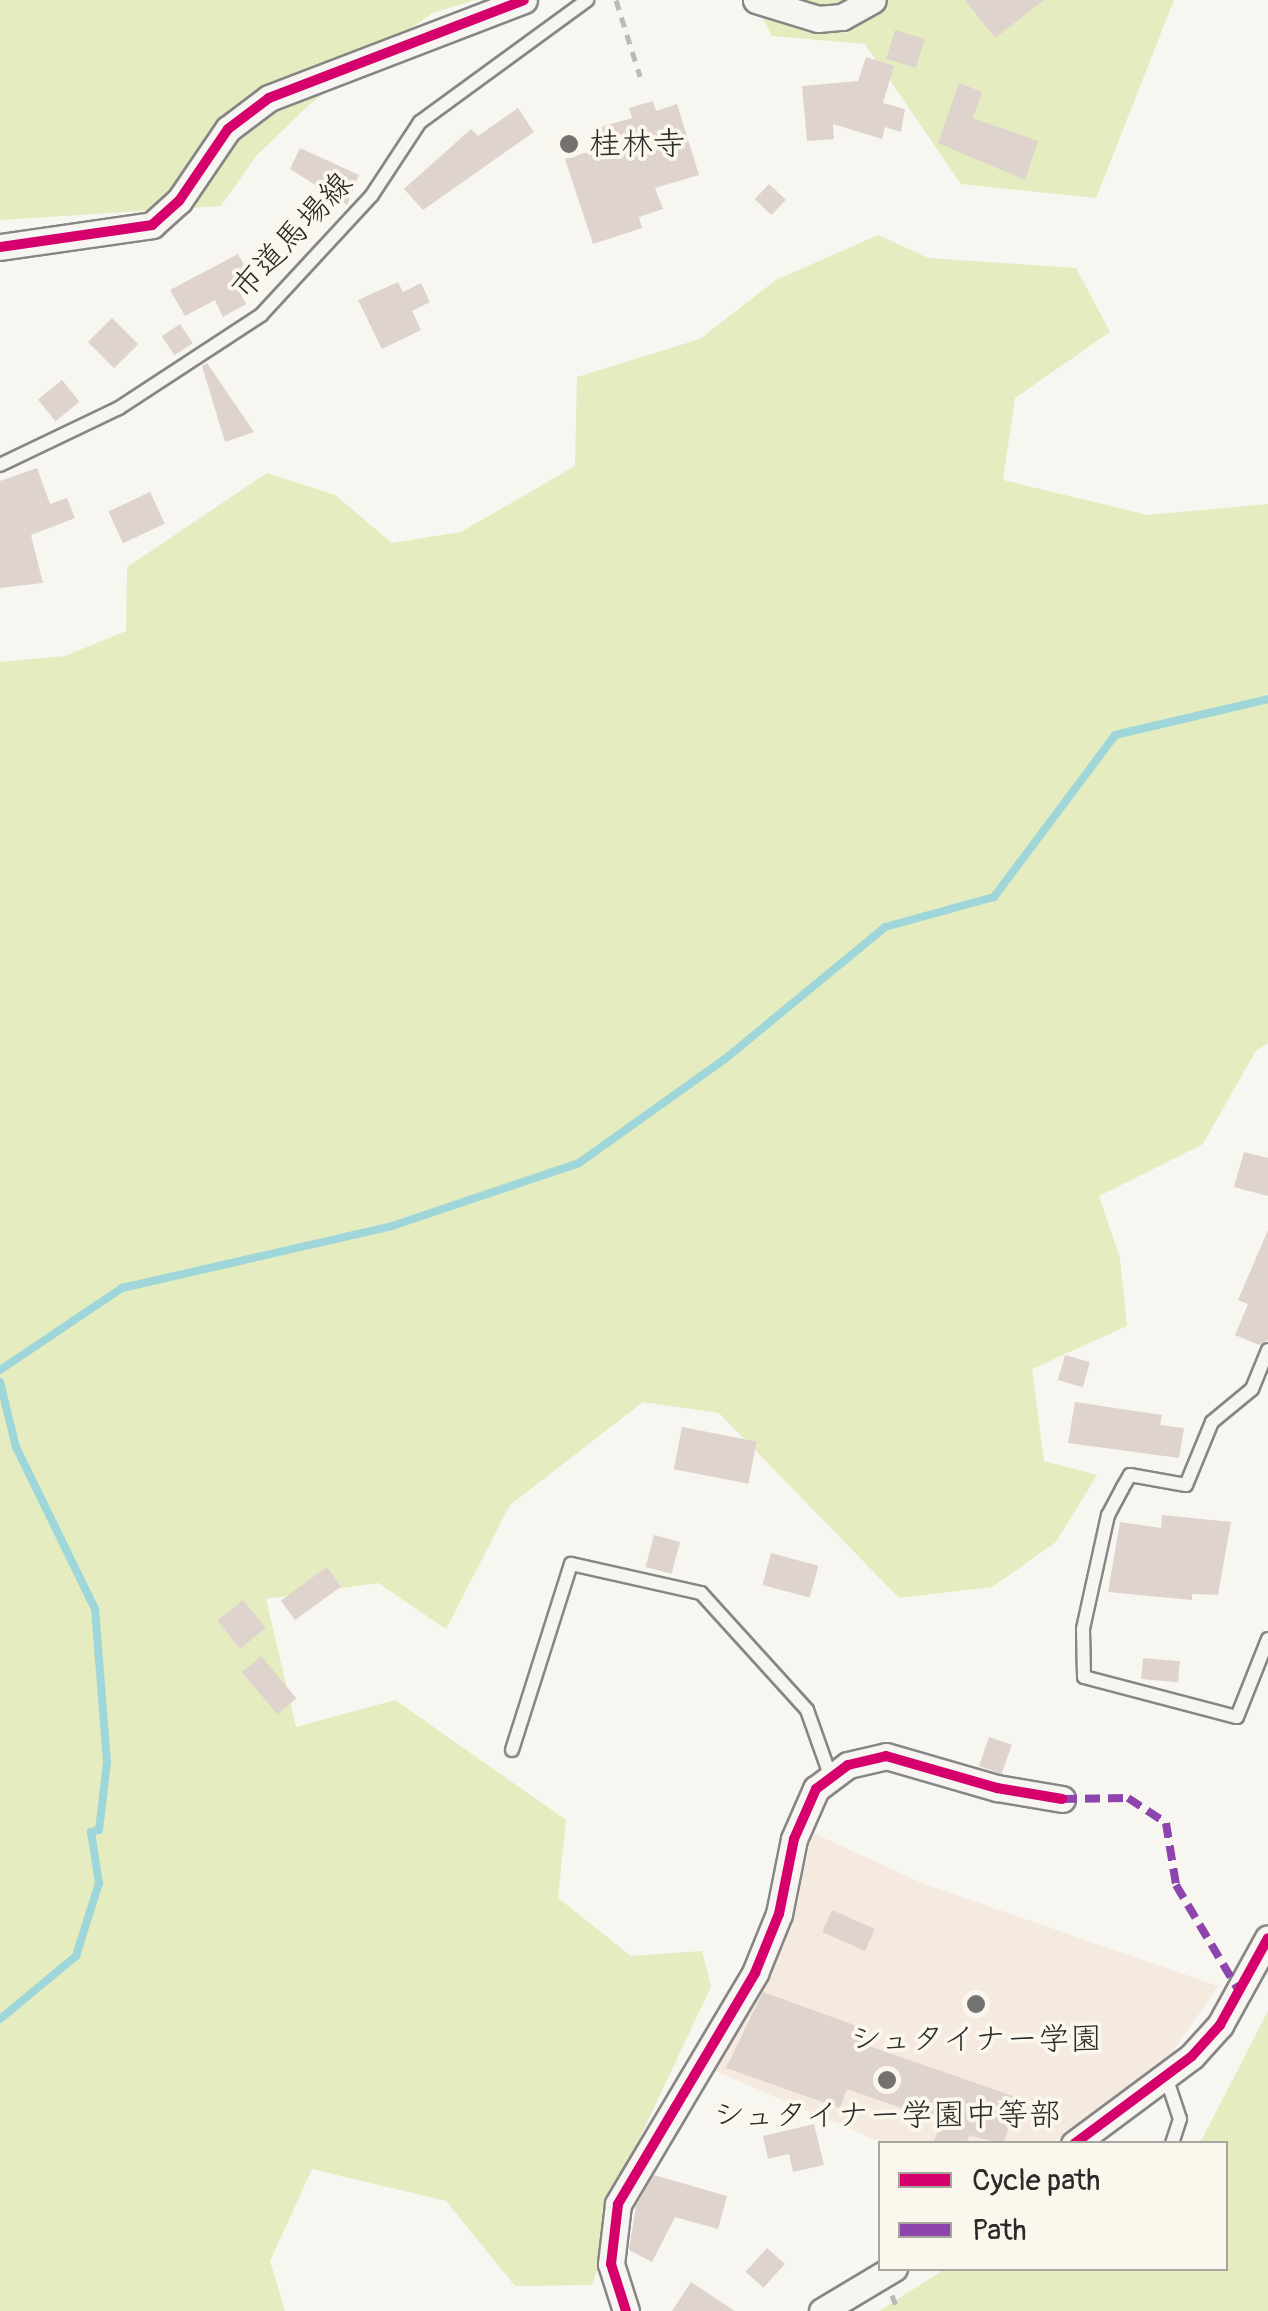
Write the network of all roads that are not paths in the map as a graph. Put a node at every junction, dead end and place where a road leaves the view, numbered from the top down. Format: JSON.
{"nodes":[{"id":1,"x":524,"y":0,"type":"edge"},
{"id":2,"x":587,"y":0,"type":"edge"},
{"id":3,"x":756,"y":0,"type":"edge"},
{"id":4,"x":873,"y":0,"type":"edge"},
{"id":5,"x":0,"y":247,"type":"edge"},
{"id":6,"x":0,"y":465,"type":"edge"},
{"id":7,"x":1268,"y":1350,"type":"edge"},
{"id":8,"x":1268,"y":1639,"type":"edge"},
{"id":9,"x":512,"y":1750,"type":"dead end"},
{"id":10,"x":830,"y":1775,"type":"junction"},
{"id":11,"x":1062,"y":1799,"type":"dead end"},
{"id":12,"x":1268,"y":1938,"type":"edge"},
{"id":13,"x":1167,"y":2080,"type":"junction"},
{"id":14,"x":1078,"y":2141,"type":"edge"},
{"id":15,"x":1173,"y":2141,"type":"edge"},
{"id":16,"x":889,"y":2271,"type":"edge"},
{"id":17,"x":626,"y":2311,"type":"edge"},
{"id":18,"x":822,"y":2311,"type":"edge"}],
"edges":[{"from":1,"to":5,"type":"street"},
{"from":2,"to":6,"type":"lane","name":"市道馬場線"},
{"from":3,"to":4,"type":"street"},
{"from":7,"to":8,"type":"lane"},
{"from":9,"to":10,"type":"lane"},
{"from":10,"to":11,"type":"street"},
{"from":10,"to":17,"type":"street"},
{"from":12,"to":13,"type":"street"},
{"from":13,"to":14,"type":"street"},
{"from":13,"to":15,"type":"lane"},
{"from":16,"to":18,"type":"street"}]}
